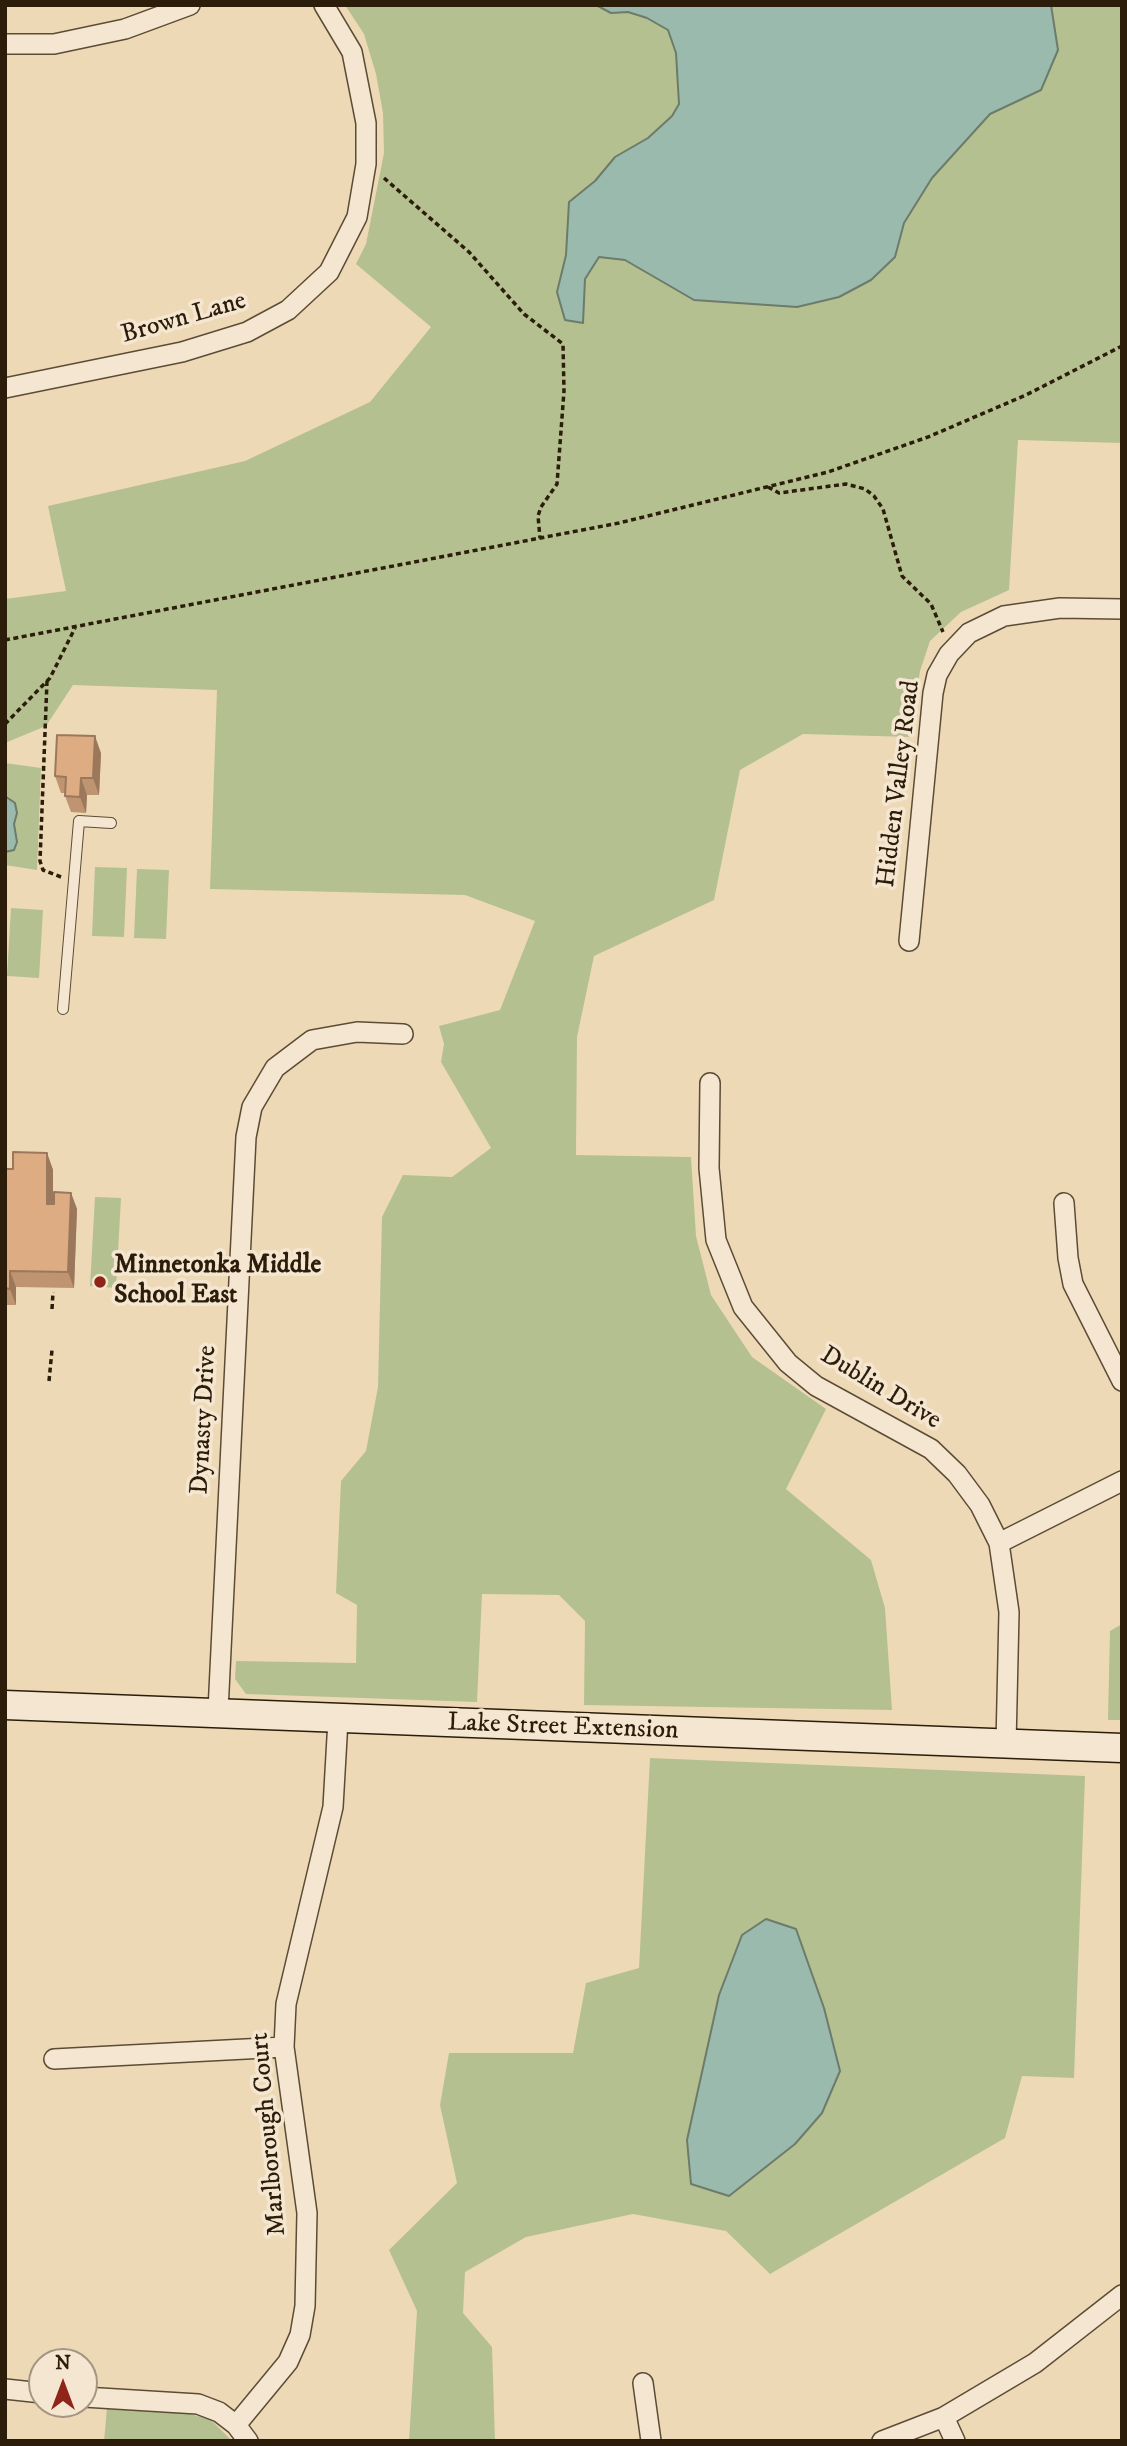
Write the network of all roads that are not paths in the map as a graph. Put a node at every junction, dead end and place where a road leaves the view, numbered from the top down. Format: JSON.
{"nodes":[{"id":1,"x":190,"y":5,"type":"edge"},
{"id":2,"x":324,"y":5,"type":"edge"},
{"id":3,"x":5,"y":44,"type":"edge"},
{"id":4,"x":5,"y":388,"type":"edge"},
{"id":5,"x":1122,"y":610,"type":"edge"},
{"id":6,"x":111,"y":823,"type":"dead end"},
{"id":7,"x":909,"y":941,"type":"dead end"},
{"id":8,"x":63,"y":1009,"type":"dead end"},
{"id":9,"x":403,"y":1034,"type":"dead end"},
{"id":10,"x":710,"y":1083,"type":"dead end"},
{"id":11,"x":1064,"y":1203,"type":"dead end"},
{"id":12,"x":1122,"y":1381,"type":"edge"},
{"id":13,"x":1122,"y":1481,"type":"edge"},
{"id":14,"x":999,"y":1544,"type":"junction"},
{"id":15,"x":5,"y":1705,"type":"edge"},
{"id":16,"x":218,"y":1711,"type":"junction"},
{"id":17,"x":338,"y":1720,"type":"junction"},
{"id":18,"x":1006,"y":1744,"type":"junction"},
{"id":19,"x":1122,"y":1748,"type":"edge"},
{"id":20,"x":284,"y":2047,"type":"junction"},
{"id":21,"x":54,"y":2059,"type":"dead end"},
{"id":22,"x":1122,"y":2295,"type":"edge"},
{"id":23,"x":643,"y":2383,"type":"dead end"},
{"id":24,"x":5,"y":2389,"type":"edge"},
{"id":25,"x":28,"y":2391,"type":"edge"},
{"id":26,"x":98,"y":2398,"type":"edge"},
{"id":27,"x":944,"y":2417,"type":"junction"},
{"id":28,"x":242,"y":2433,"type":"edge"},
{"id":29,"x":651,"y":2441,"type":"edge"},
{"id":30,"x":882,"y":2441,"type":"edge"},
{"id":31,"x":955,"y":2441,"type":"edge"}],
"edges":[{"from":1,"to":3,"type":"street"},
{"from":2,"to":4,"type":"street","name":"Brown Lane"},
{"from":5,"to":7,"type":"street","name":"Hidden Valley Road"},
{"from":6,"to":8,"type":"lane"},
{"from":9,"to":16,"type":"street","name":"Dynasty Drive"},
{"from":10,"to":14,"type":"street","name":"Dublin Drive"},
{"from":11,"to":12,"type":"street"},
{"from":13,"to":14,"type":"street"},
{"from":14,"to":18,"type":"street","name":"Dublin Drive"},
{"from":15,"to":16,"type":"street","name":"Lake Street Extension"},
{"from":16,"to":17,"type":"street","name":"Lake Street Extension"},
{"from":17,"to":18,"type":"street","name":"Lake Street Extension"},
{"from":17,"to":20,"type":"street","name":"Marlborough Court"},
{"from":18,"to":19,"type":"street","name":"Lake Street Extension"},
{"from":20,"to":21,"type":"street"},
{"from":20,"to":28,"type":"street","name":"Marlborough Court"},
{"from":22,"to":27,"type":"street"},
{"from":23,"to":29,"type":"street"},
{"from":24,"to":25,"type":"street"},
{"from":26,"to":28,"type":"street"},
{"from":27,"to":30,"type":"street"},
{"from":27,"to":31,"type":"street"}]}
